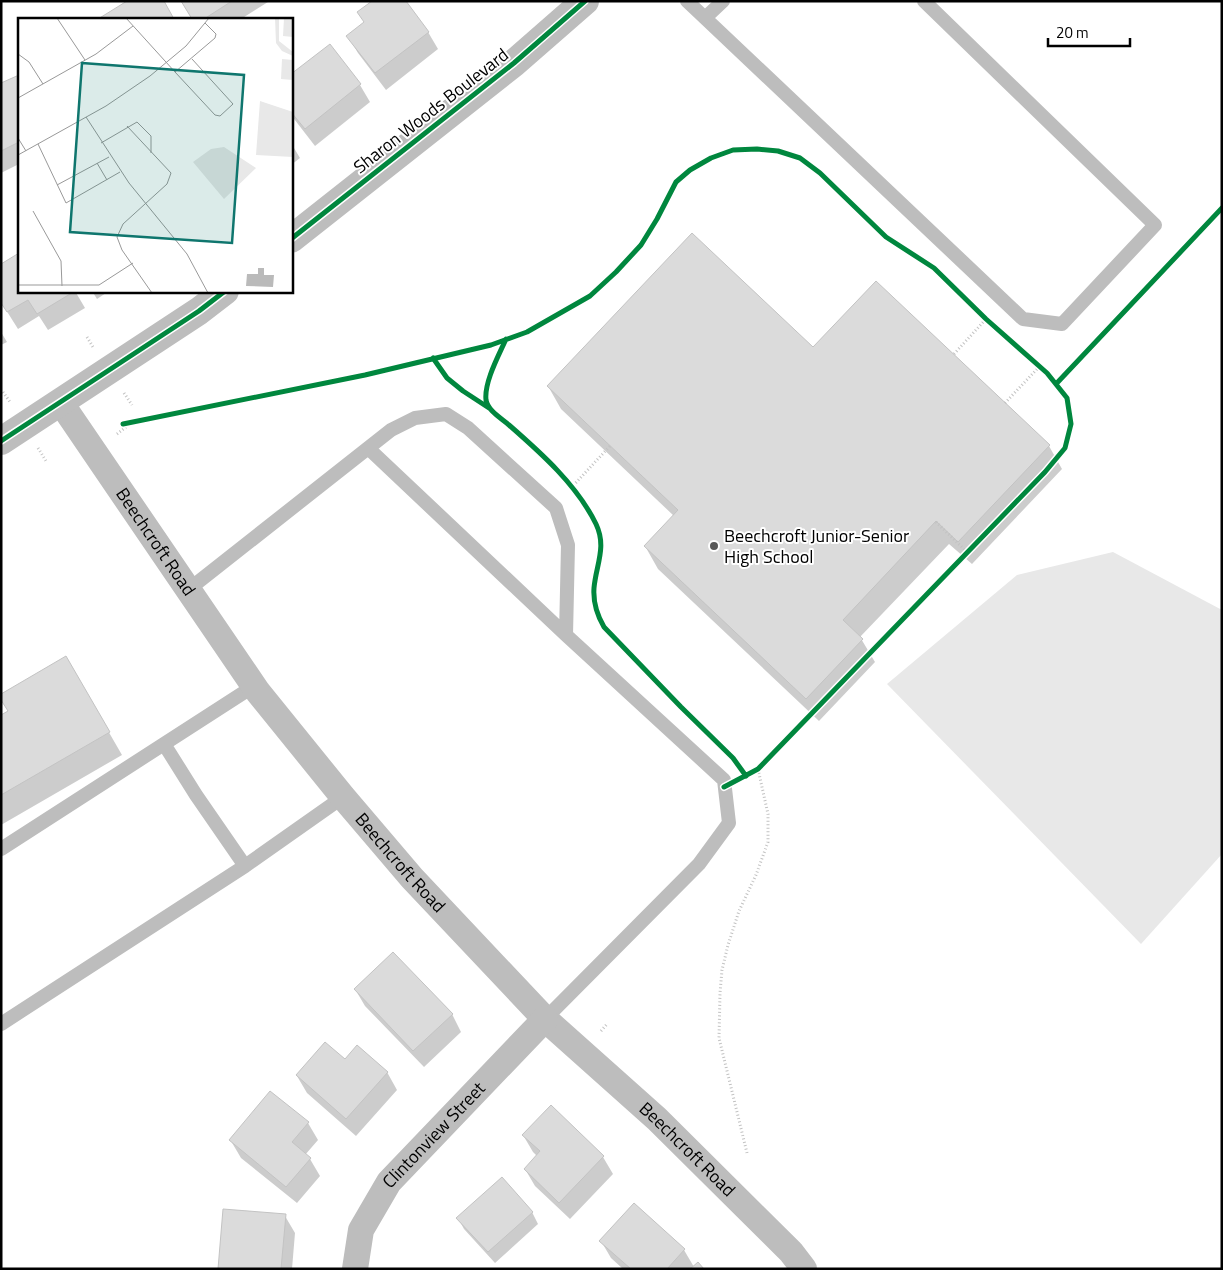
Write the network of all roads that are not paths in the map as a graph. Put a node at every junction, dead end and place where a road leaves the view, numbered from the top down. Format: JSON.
{"nodes":[{"id":1,"x":585,"y":1,"type":"edge"},
{"id":2,"x":687,"y":1,"type":"edge"},
{"id":3,"x":723,"y":1,"type":"edge"},
{"id":4,"x":924,"y":1,"type":"edge"},
{"id":5,"x":705,"y":18,"type":"junction"},
{"id":6,"x":292,"y":238,"type":"edge"},
{"id":7,"x":224,"y":292,"type":"edge"},
{"id":8,"x":61,"y":402,"type":"junction"},
{"id":9,"x":1,"y":441,"type":"edge"},
{"id":10,"x":368,"y":448,"type":"junction"},
{"id":11,"x":188,"y":590,"type":"junction"},
{"id":12,"x":566,"y":635,"type":"junction"},
{"id":13,"x":254,"y":686,"type":"junction"},
{"id":14,"x":164,"y":744,"type":"junction"},
{"id":15,"x":343,"y":796,"type":"junction"},
{"id":16,"x":1,"y":849,"type":"edge"},
{"id":17,"x":246,"y":866,"type":"junction"},
{"id":18,"x":545,"y":1019,"type":"junction"},
{"id":19,"x":1,"y":1024,"type":"edge"},
{"id":20,"x":355,"y":1269,"type":"edge"},
{"id":21,"x":804,"y":1269,"type":"edge"}],
"edges":[{"from":1,"to":6,"type":"street","name":"Sharon Woods Boulevard"},
{"from":2,"to":5,"type":"lane"},
{"from":3,"to":5,"type":"lane"},
{"from":4,"to":5,"type":"lane"},
{"from":7,"to":8,"type":"street"},
{"from":8,"to":9,"type":"street"},
{"from":8,"to":11,"type":"street","name":"Beechcroft Road"},
{"from":10,"to":11,"type":"lane"},
{"from":10,"to":12,"type":"lane"},
{"from":10,"to":12,"type":"lane"},
{"from":11,"to":13,"type":"street","name":"Beechcroft Road"},
{"from":12,"to":18,"type":"lane"},
{"from":13,"to":14,"type":"lane"},
{"from":13,"to":15,"type":"street","name":"Beechcroft Road"},
{"from":14,"to":16,"type":"lane"},
{"from":14,"to":17,"type":"lane"},
{"from":15,"to":17,"type":"lane"},
{"from":15,"to":18,"type":"street","name":"Beechcroft Road"},
{"from":17,"to":19,"type":"lane"},
{"from":18,"to":20,"type":"street","name":"Clintonview Street"},
{"from":18,"to":21,"type":"street","name":"Beechcroft Road"}]}
